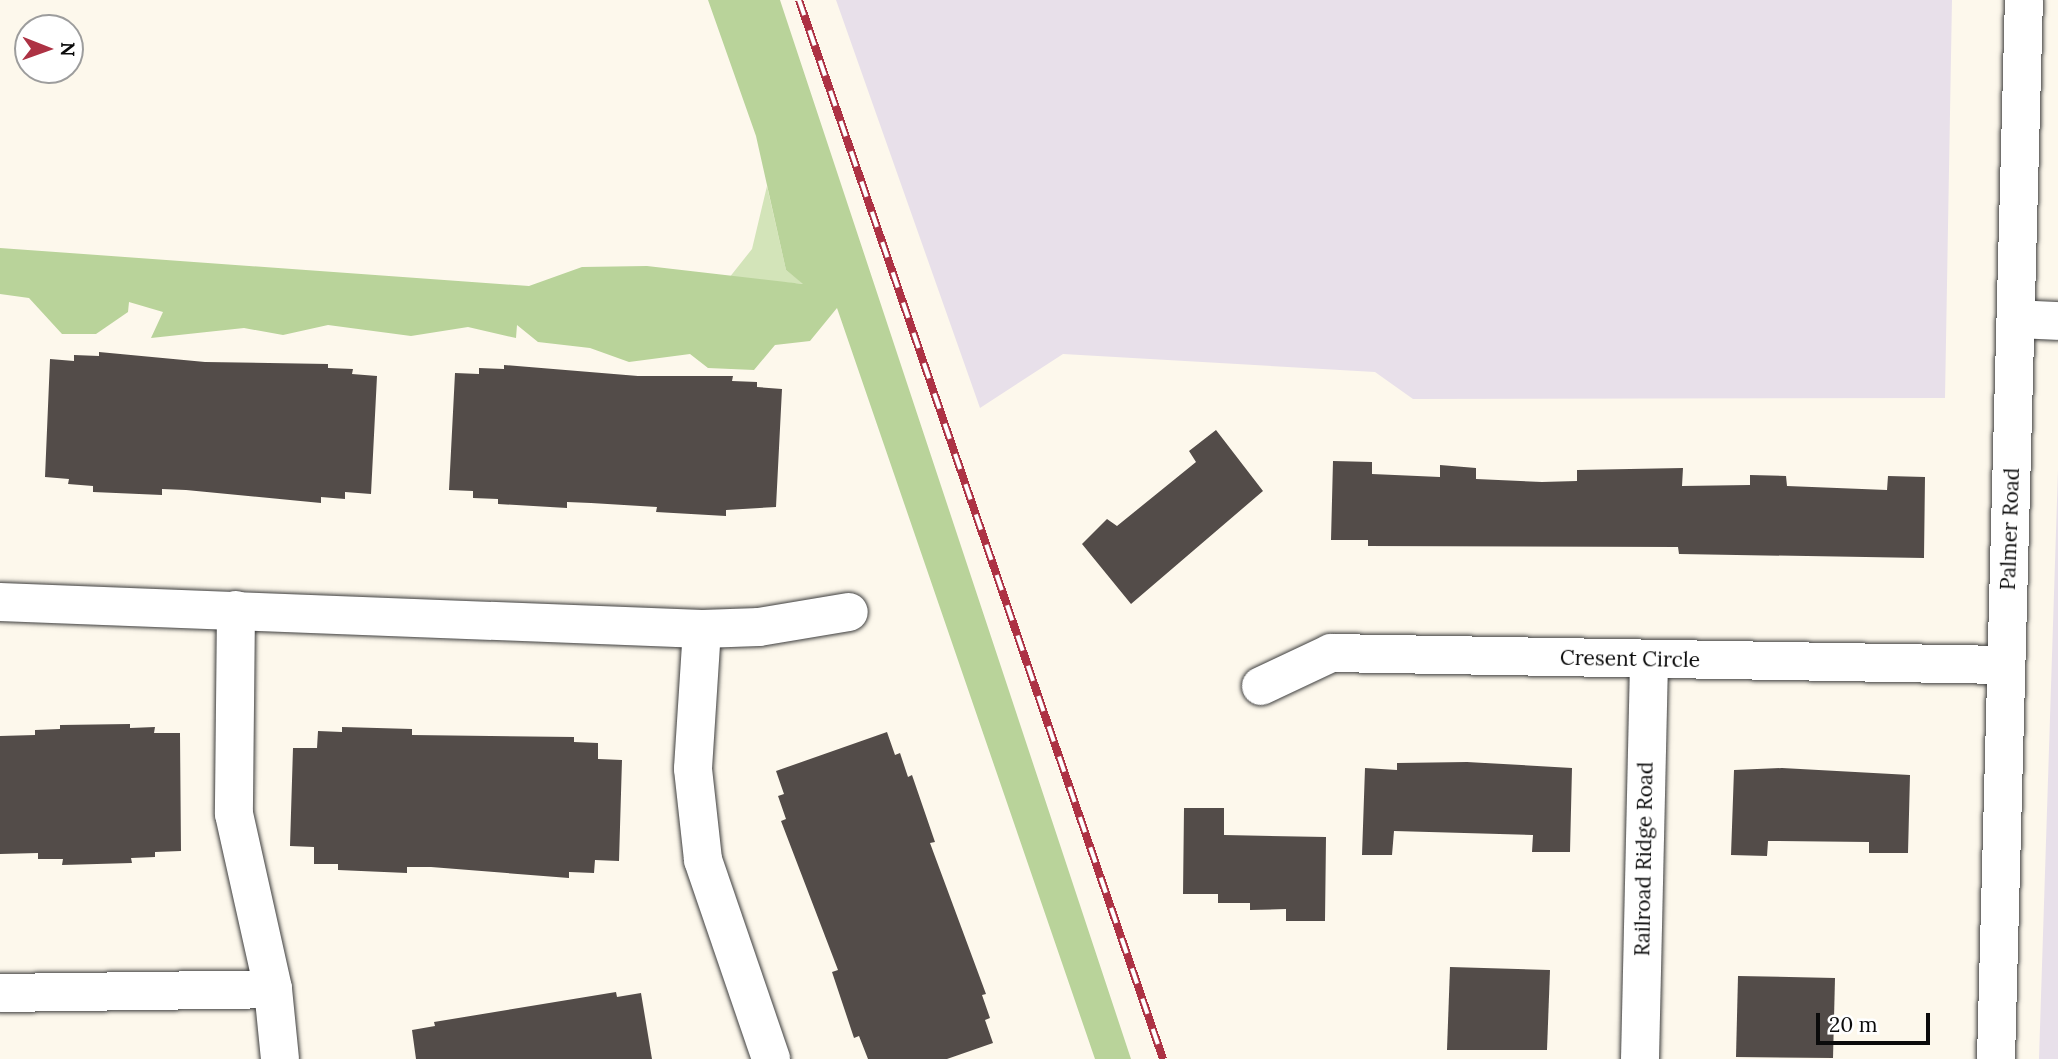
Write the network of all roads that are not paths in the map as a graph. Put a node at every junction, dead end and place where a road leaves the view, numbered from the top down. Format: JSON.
{"nodes":[{"id":1,"x":2024,"y":0,"type":"edge"},
{"id":2,"x":2016,"y":319,"type":"junction"},
{"id":3,"x":2058,"y":321,"type":"edge"},
{"id":4,"x":0,"y":602,"type":"edge"},
{"id":5,"x":236,"y":610,"type":"junction"},
{"id":6,"x":849,"y":612,"type":"dead end"},
{"id":7,"x":702,"y":629,"type":"junction"},
{"id":8,"x":1649,"y":660,"type":"junction"},
{"id":9,"x":2006,"y":665,"type":"junction"},
{"id":10,"x":1261,"y":686,"type":"dead end"},
{"id":11,"x":273,"y":989,"type":"junction"},
{"id":12,"x":0,"y":993,"type":"edge"},
{"id":13,"x":279,"y":1059,"type":"edge"},
{"id":14,"x":771,"y":1059,"type":"edge"},
{"id":15,"x":1640,"y":1059,"type":"edge"},
{"id":16,"x":1996,"y":1059,"type":"edge"}],
"edges":[{"from":1,"to":2,"type":"street","name":"Palmer Road"},
{"from":2,"to":3,"type":"street"},
{"from":2,"to":9,"type":"street","name":"Palmer Road"},
{"from":4,"to":5,"type":"street"},
{"from":5,"to":7,"type":"street"},
{"from":5,"to":11,"type":"street"},
{"from":6,"to":7,"type":"street"},
{"from":7,"to":14,"type":"street"},
{"from":8,"to":9,"type":"street","name":"Cresent Circle"},
{"from":8,"to":10,"type":"street","name":"Cresent Circle"},
{"from":8,"to":15,"type":"street","name":"Railroad Ridge Road"},
{"from":9,"to":16,"type":"street","name":"Palmer Road"},
{"from":11,"to":12,"type":"street"},
{"from":11,"to":13,"type":"street"}]}
